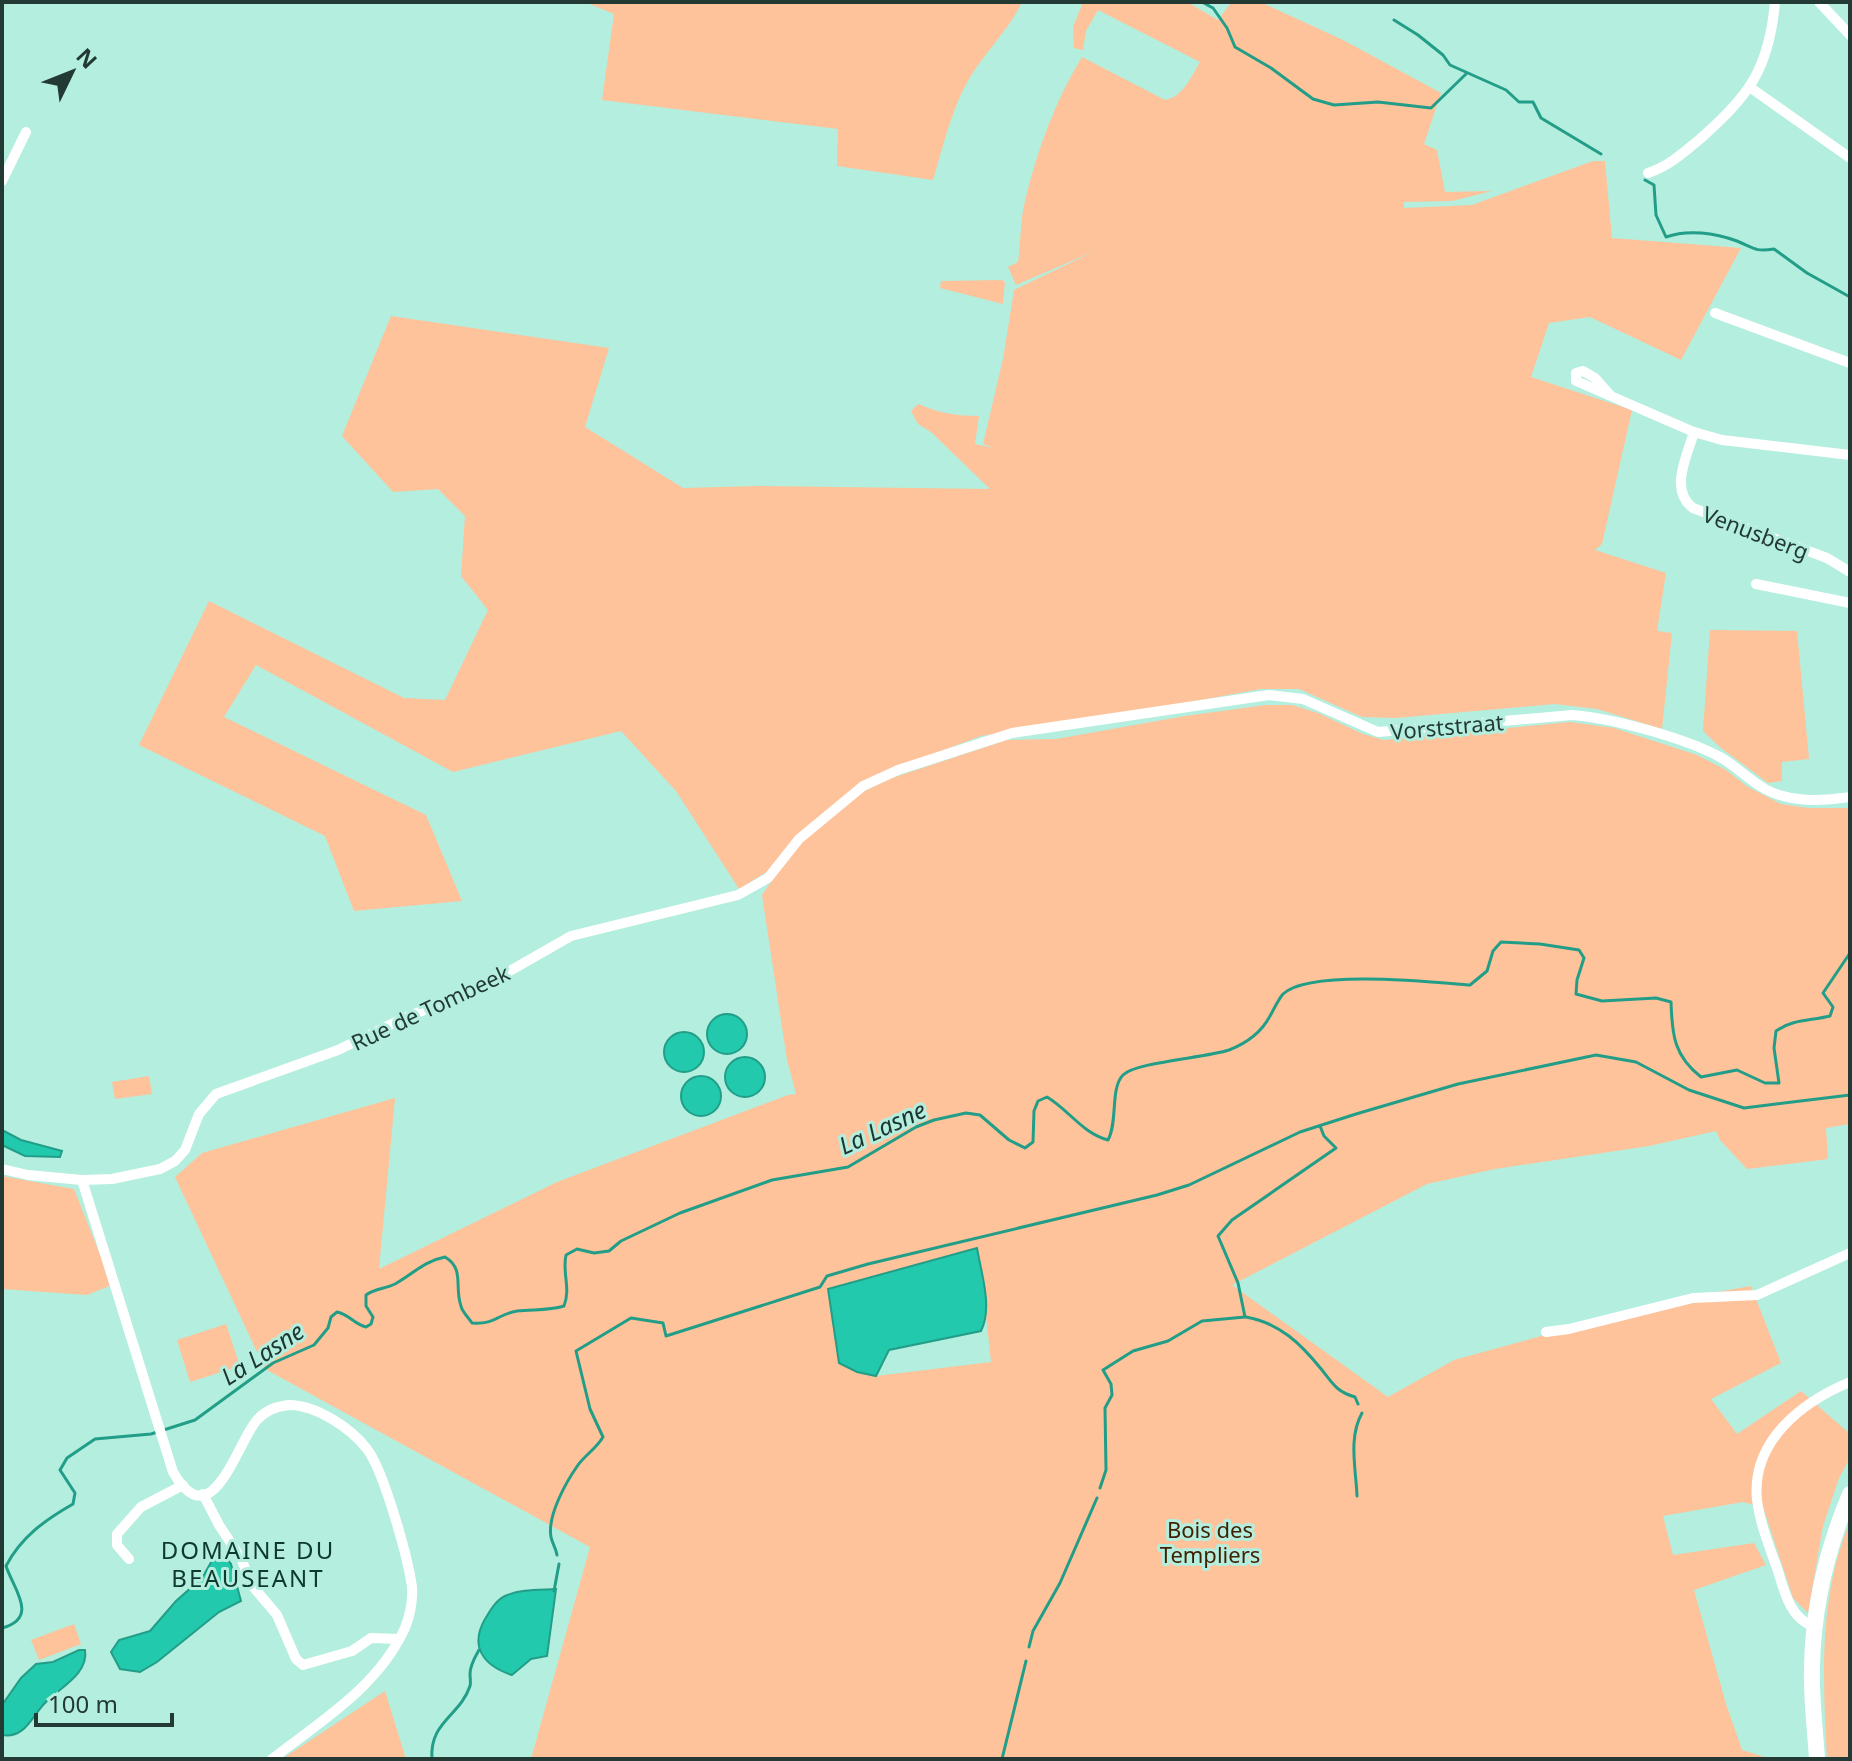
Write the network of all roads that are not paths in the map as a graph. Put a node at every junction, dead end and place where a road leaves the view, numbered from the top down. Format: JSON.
{"nodes":[{"id":1,"x":1775,"y":2,"type":"edge"},
{"id":2,"x":1819,"y":2,"type":"edge"},
{"id":3,"x":1850,"y":35,"type":"edge"},
{"id":4,"x":1751,"y":88,"type":"junction"},
{"id":5,"x":26,"y":132,"type":"dead end"},
{"id":6,"x":1850,"y":158,"type":"edge"},
{"id":7,"x":1648,"y":173,"type":"dead end"},
{"id":8,"x":2,"y":181,"type":"edge"},
{"id":9,"x":1715,"y":313,"type":"dead end"},
{"id":10,"x":1850,"y":363,"type":"edge"},
{"id":11,"x":1611,"y":396,"type":"dead end"},
{"id":12,"x":1694,"y":432,"type":"junction"},
{"id":13,"x":1850,"y":455,"type":"edge"},
{"id":14,"x":1850,"y":572,"type":"edge"},
{"id":15,"x":1756,"y":584,"type":"dead end"},
{"id":16,"x":1850,"y":603,"type":"edge"},
{"id":17,"x":898,"y":770,"type":"joint"},
{"id":18,"x":1850,"y":797,"type":"edge"},
{"id":19,"x":2,"y":1169,"type":"edge"},
{"id":20,"x":82,"y":1180,"type":"junction"},
{"id":21,"x":1850,"y":1253,"type":"edge"},
{"id":22,"x":1546,"y":1332,"type":"dead end"},
{"id":23,"x":1850,"y":1382,"type":"edge"},
{"id":24,"x":183,"y":1485,"type":"junction"},
{"id":25,"x":203,"y":1494,"type":"junction"},
{"id":26,"x":1850,"y":1494,"type":"edge"},
{"id":27,"x":129,"y":1559,"type":"dead end"},
{"id":28,"x":1814,"y":1626,"type":"junction"},
{"id":29,"x":399,"y":1639,"type":"junction"},
{"id":30,"x":272,"y":1759,"type":"edge"},
{"id":31,"x":1817,"y":1759,"type":"edge"}],
"edges":[{"from":1,"to":4,"type":"street"},
{"from":2,"to":3,"type":"street"},
{"from":4,"to":6,"type":"street"},
{"from":4,"to":7,"type":"street"},
{"from":5,"to":8,"type":"street"},
{"from":9,"to":10,"type":"street"},
{"from":11,"to":12,"type":"street"},
{"from":12,"to":13,"type":"street"},
{"from":12,"to":14,"type":"street","name":"Venusberg"},
{"from":15,"to":16,"type":"street"},
{"from":17,"to":18,"type":"street","name":"Vorststraat"},
{"from":17,"to":20,"type":"street","name":"Rue de Tombeek"},
{"from":19,"to":20,"type":"street","name":"Rue de Tombeek"},
{"from":20,"to":24,"type":"street"},
{"from":21,"to":22,"type":"street"},
{"from":23,"to":28,"type":"street"},
{"from":24,"to":25,"type":"street"},
{"from":24,"to":27,"type":"street"},
{"from":25,"to":29,"type":"street"},
{"from":25,"to":29,"type":"street"},
{"from":26,"to":28,"type":"main road"},
{"from":28,"to":31,"type":"main road"},
{"from":29,"to":30,"type":"street"}]}
